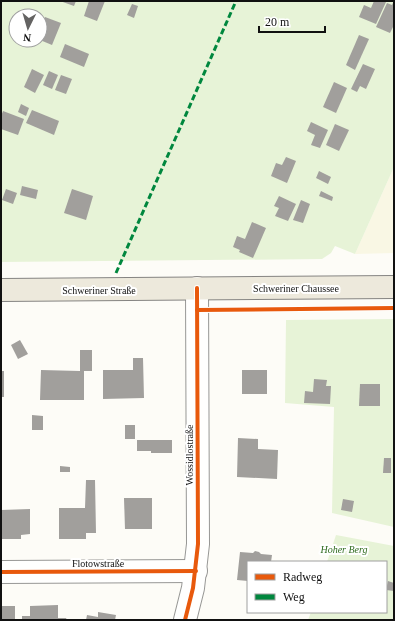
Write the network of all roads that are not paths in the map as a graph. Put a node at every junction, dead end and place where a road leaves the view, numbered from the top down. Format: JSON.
{"nodes":[{"id":1,"x":394,"y":287,"type":"edge"},
{"id":2,"x":197,"y":288,"type":"junction"},
{"id":3,"x":1,"y":290,"type":"edge"},
{"id":4,"x":196,"y":571,"type":"junction"},
{"id":5,"x":1,"y":572,"type":"edge"},
{"id":6,"x":185,"y":620,"type":"edge"}],
"edges":[{"from":1,"to":2,"type":"main road","name":"Schweriner Chaussee"},
{"from":2,"to":3,"type":"main road","name":"Schweriner Straße"},
{"from":2,"to":4,"type":"street","name":"Wossidlostraße"},
{"from":4,"to":5,"type":"street","name":"Flotowstraße"},
{"from":4,"to":6,"type":"street","name":"Wossidlostraße"}]}
